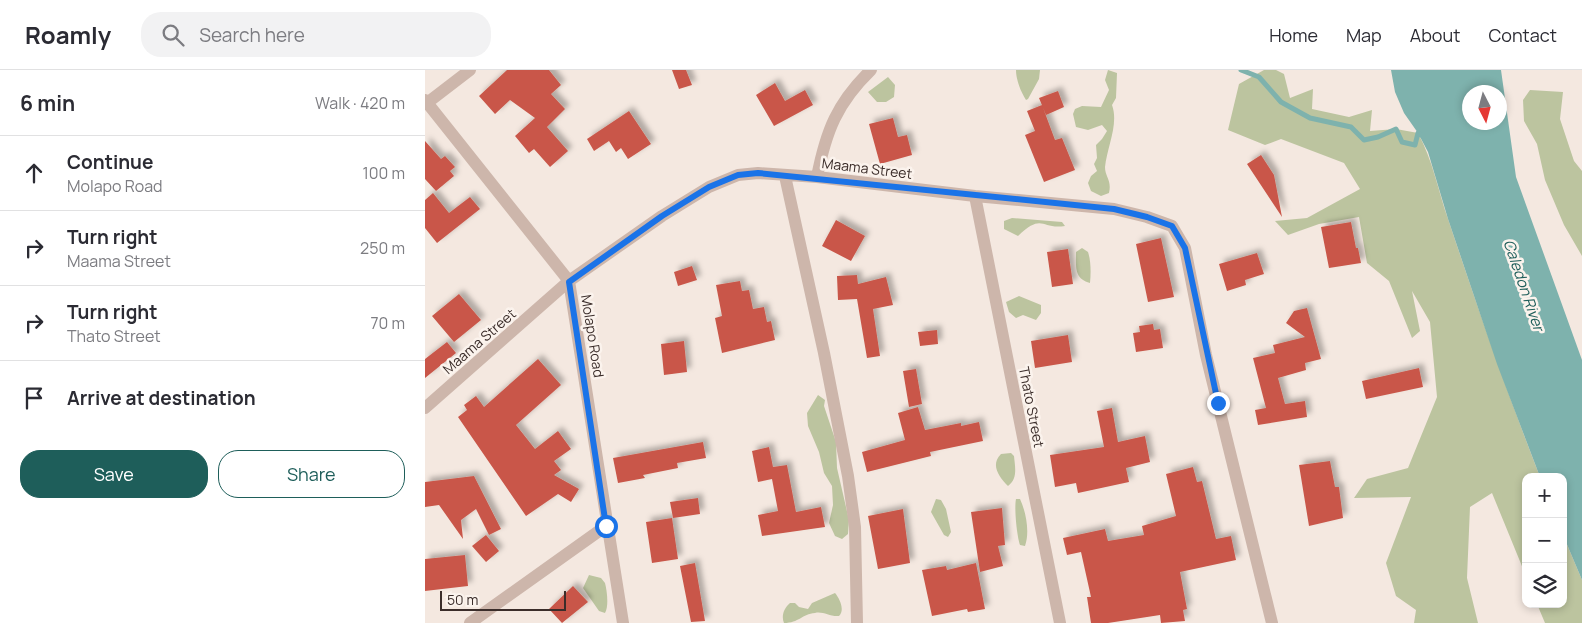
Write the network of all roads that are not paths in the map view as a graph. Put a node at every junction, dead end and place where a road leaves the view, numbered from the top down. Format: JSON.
{"nodes":[{"id":1,"x":470,"y":70,"type":"edge"},
{"id":2,"x":871,"y":70,"type":"edge"},
{"id":3,"x":426,"y":102,"type":"edge"},
{"id":4,"x":785,"y":176,"type":"junction"},
{"id":5,"x":817,"y":177,"type":"junction"},
{"id":6,"x":975,"y":196,"type":"junction"},
{"id":7,"x":569,"y":282,"type":"junction"},
{"id":8,"x":425,"y":408,"type":"edge"},
{"id":9,"x":606,"y":526,"type":"junction"},
{"id":10,"x":470,"y":623,"type":"edge"},
{"id":11,"x":623,"y":623,"type":"edge"},
{"id":12,"x":857,"y":623,"type":"edge"},
{"id":13,"x":1060,"y":623,"type":"edge"},
{"id":14,"x":1272,"y":623,"type":"edge"}],
"edges":[{"from":1,"to":3,"type":"street"},
{"from":2,"to":5,"type":"street"},
{"from":3,"to":7,"type":"street","name":"Molapo Road"},
{"from":4,"to":5,"type":"street","name":"Maama Street"},
{"from":4,"to":7,"type":"street","name":"Maama Street"},
{"from":4,"to":12,"type":"street"},
{"from":5,"to":6,"type":"street","name":"Maama Street"},
{"from":6,"to":13,"type":"street","name":"Thato Street"},
{"from":6,"to":14,"type":"street","name":"Maama Street"},
{"from":7,"to":8,"type":"street","name":"Maama Street"},
{"from":7,"to":9,"type":"street","name":"Molapo Road"},
{"from":9,"to":10,"type":"street"},
{"from":9,"to":11,"type":"street","name":"Molapo Road"}]}
